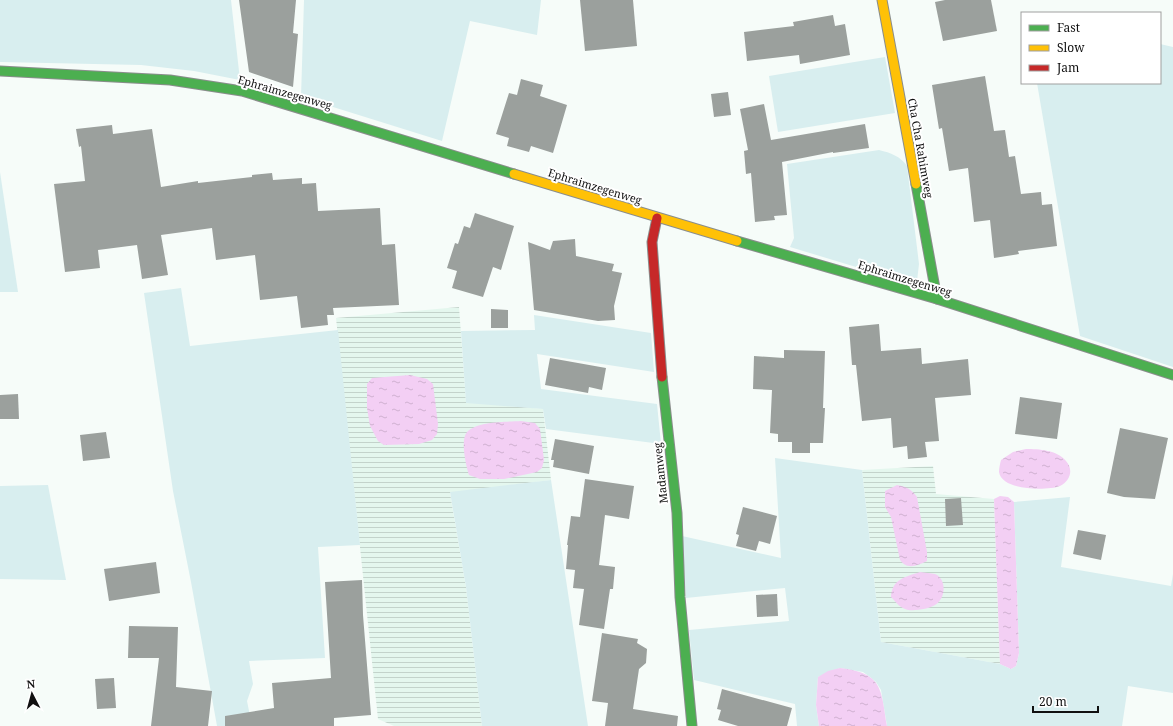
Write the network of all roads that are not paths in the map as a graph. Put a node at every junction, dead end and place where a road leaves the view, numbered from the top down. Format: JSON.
{"nodes":[{"id":1,"x":882,"y":0,"type":"edge"},
{"id":2,"x":0,"y":71,"type":"edge"},
{"id":3,"x":657,"y":218,"type":"junction"},
{"id":4,"x":937,"y":299,"type":"junction"},
{"id":5,"x":1173,"y":375,"type":"edge"},
{"id":6,"x":692,"y":726,"type":"edge"}],
"edges":[{"from":1,"to":4,"type":"street","name":"Cha Cha Rahimweg"},
{"from":2,"to":3,"type":"street","name":"Ephraimzegenweg"},
{"from":3,"to":4,"type":"street","name":"Ephraimzegenweg"},
{"from":3,"to":6,"type":"street","name":"Madamweg"},
{"from":4,"to":5,"type":"street","name":"Ephraimzegenweg"}]}
